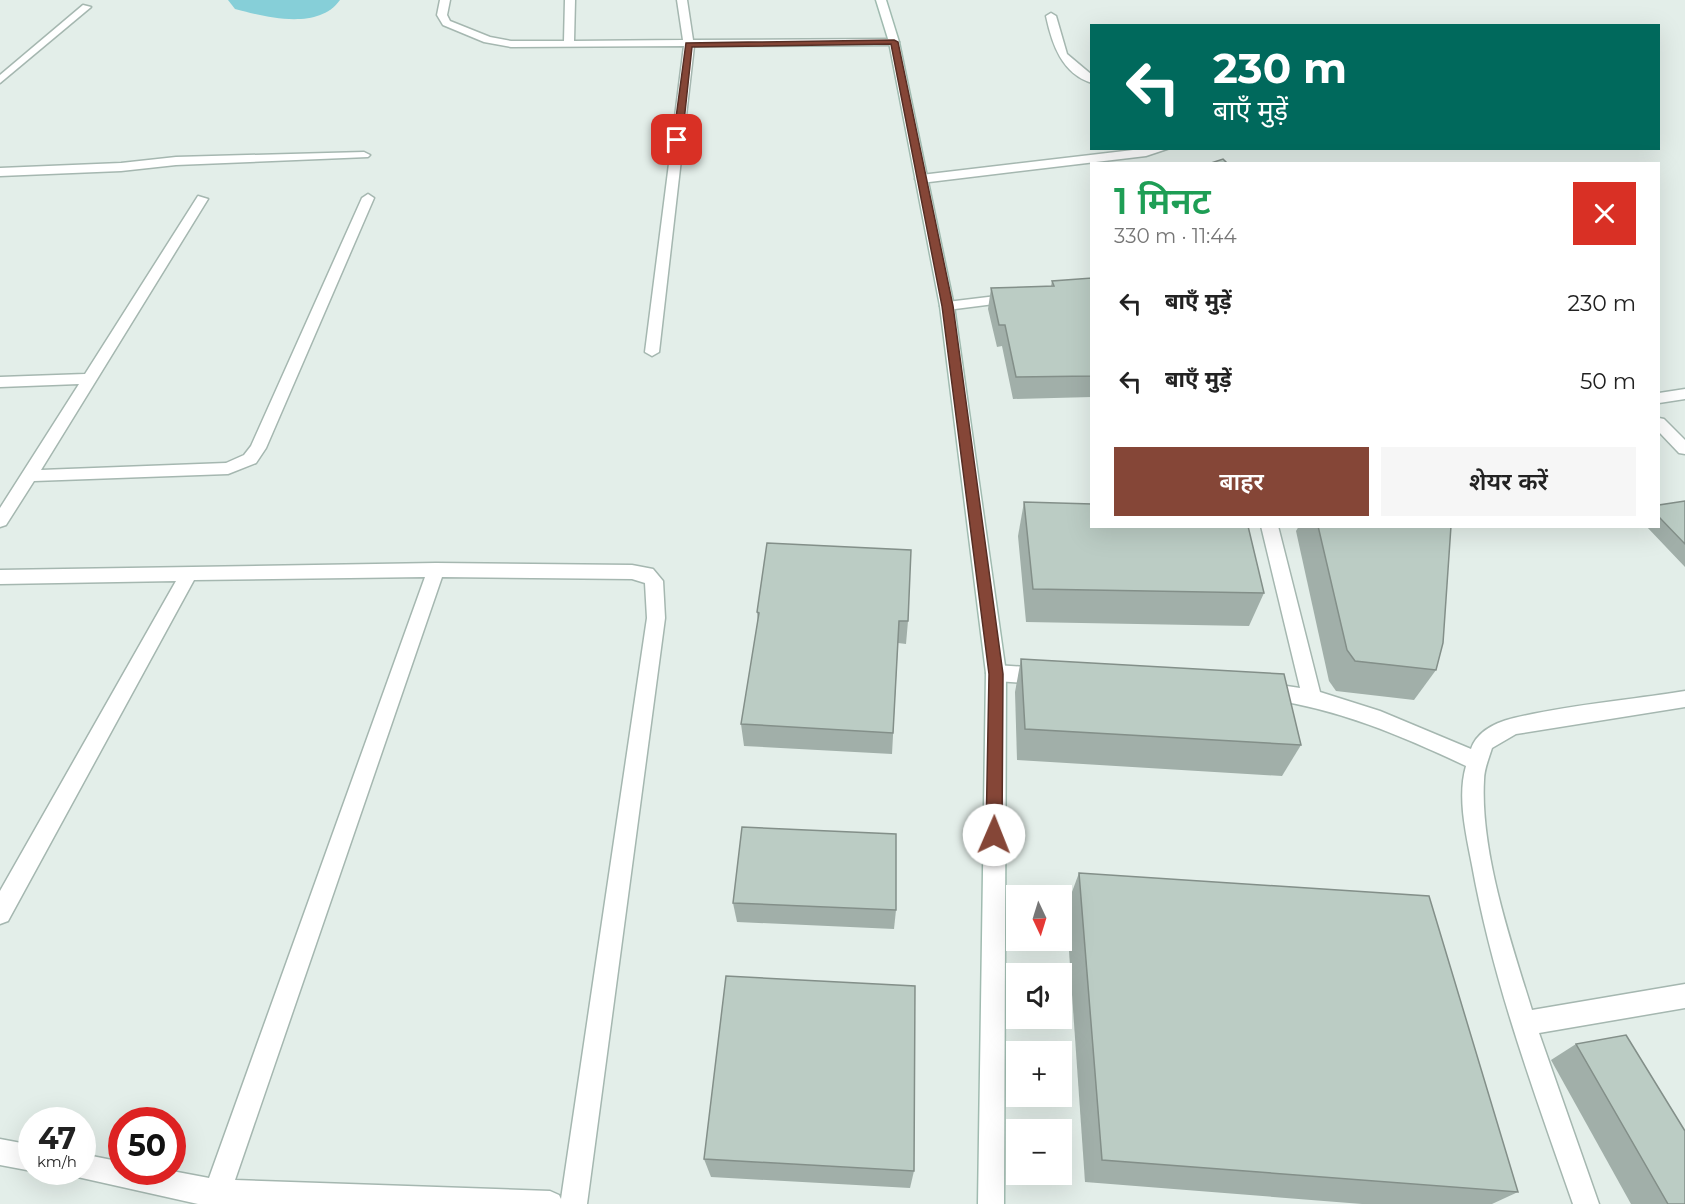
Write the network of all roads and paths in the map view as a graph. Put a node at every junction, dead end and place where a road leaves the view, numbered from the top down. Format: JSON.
{"nodes":[{"id":1,"x":445,"y":0,"type":"edge"},
{"id":2,"x":570,"y":0,"type":"edge"},
{"id":3,"x":682,"y":0,"type":"edge"},
{"id":4,"x":882,"y":0,"type":"edge"},
{"id":5,"x":86,"y":7,"type":"dead end"},
{"id":6,"x":1051,"y":16,"type":"dead end"},
{"id":7,"x":894,"y":42,"type":"junction"},
{"id":8,"x":569,"y":44,"type":"junction"},
{"id":9,"x":688,"y":45,"type":"junction"},
{"id":10,"x":1090,"y":78,"type":"edge"},
{"id":11,"x":0,"y":80,"type":"edge"},
{"id":12,"x":1157,"y":150,"type":"edge"},
{"id":13,"x":364,"y":154,"type":"dead end"},
{"id":14,"x":0,"y":171,"type":"edge"},
{"id":15,"x":921,"y":178,"type":"junction"},
{"id":16,"x":368,"y":198,"type":"dead end"},
{"id":17,"x":202,"y":200,"type":"dead end"},
{"id":18,"x":1025,"y":297,"type":"edge"},
{"id":19,"x":948,"y":306,"type":"junction"},
{"id":20,"x":652,"y":352,"type":"dead end"},
{"id":21,"x":90,"y":380,"type":"junction"},
{"id":22,"x":0,"y":382,"type":"edge"},
{"id":23,"x":1685,"y":394,"type":"edge"},
{"id":24,"x":1660,"y":398,"type":"edge"},
{"id":25,"x":1660,"y":424,"type":"edge"},
{"id":26,"x":1685,"y":450,"type":"edge"},
{"id":27,"x":29,"y":476,"type":"junction"},
{"id":28,"x":1,"y":518,"type":"edge"},
{"id":29,"x":1270,"y":528,"type":"edge"},
{"id":30,"x":436,"y":570,"type":"junction"},
{"id":31,"x":188,"y":575,"type":"junction"},
{"id":32,"x":0,"y":577,"type":"edge"},
{"id":33,"x":996,"y":674,"type":"junction"},
{"id":34,"x":1053,"y":677,"type":"edge"},
{"id":35,"x":1250,"y":690,"type":"edge"},
{"id":36,"x":1312,"y":698,"type":"junction"},
{"id":37,"x":1685,"y":699,"type":"edge"},
{"id":38,"x":1476,"y":761,"type":"junction"},
{"id":39,"x":0,"y":913,"type":"edge"},
{"id":40,"x":1685,"y":996,"type":"edge"},
{"id":41,"x":1523,"y":1024,"type":"junction"},
{"id":42,"x":0,"y":1152,"type":"edge"},
{"id":43,"x":18,"y":1155,"type":"edge"},
{"id":44,"x":96,"y":1170,"type":"edge"},
{"id":45,"x":214,"y":1198,"type":"edge"},
{"id":46,"x":550,"y":1204,"type":"edge"},
{"id":47,"x":574,"y":1204,"type":"edge"},
{"id":48,"x":991,"y":1204,"type":"edge"},
{"id":49,"x":1586,"y":1204,"type":"edge"}],
"edges":[{"from":1,"to":8,"type":"street"},
{"from":2,"to":8,"type":"street"},
{"from":3,"to":9,"type":"street"},
{"from":4,"to":7,"type":"street"},
{"from":5,"to":11,"type":"street"},
{"from":6,"to":10,"type":"street"},
{"from":7,"to":9,"type":"street"},
{"from":7,"to":15,"type":"street"},
{"from":8,"to":9,"type":"street"},
{"from":9,"to":20,"type":"street"},
{"from":12,"to":15,"type":"street"},
{"from":13,"to":14,"type":"street"},
{"from":15,"to":19,"type":"street"},
{"from":16,"to":27,"type":"street"},
{"from":17,"to":21,"type":"street"},
{"from":18,"to":19,"type":"street"},
{"from":19,"to":33,"type":"street"},
{"from":21,"to":22,"type":"street"},
{"from":21,"to":27,"type":"street"},
{"from":23,"to":24,"type":"street"},
{"from":25,"to":26,"type":"street"},
{"from":27,"to":28,"type":"street"},
{"from":29,"to":36,"type":"street"},
{"from":30,"to":31,"type":"street"},
{"from":30,"to":45,"type":"street"},
{"from":30,"to":47,"type":"street"},
{"from":31,"to":32,"type":"street"},
{"from":31,"to":39,"type":"street"},
{"from":33,"to":34,"type":"street"},
{"from":33,"to":48,"type":"street"},
{"from":35,"to":36,"type":"street"},
{"from":36,"to":38,"type":"street"},
{"from":37,"to":38,"type":"street"},
{"from":38,"to":41,"type":"street"},
{"from":40,"to":41,"type":"street"},
{"from":41,"to":49,"type":"street"},
{"from":42,"to":43,"type":"street"},
{"from":44,"to":45,"type":"street"},
{"from":45,"to":46,"type":"street"}]}
